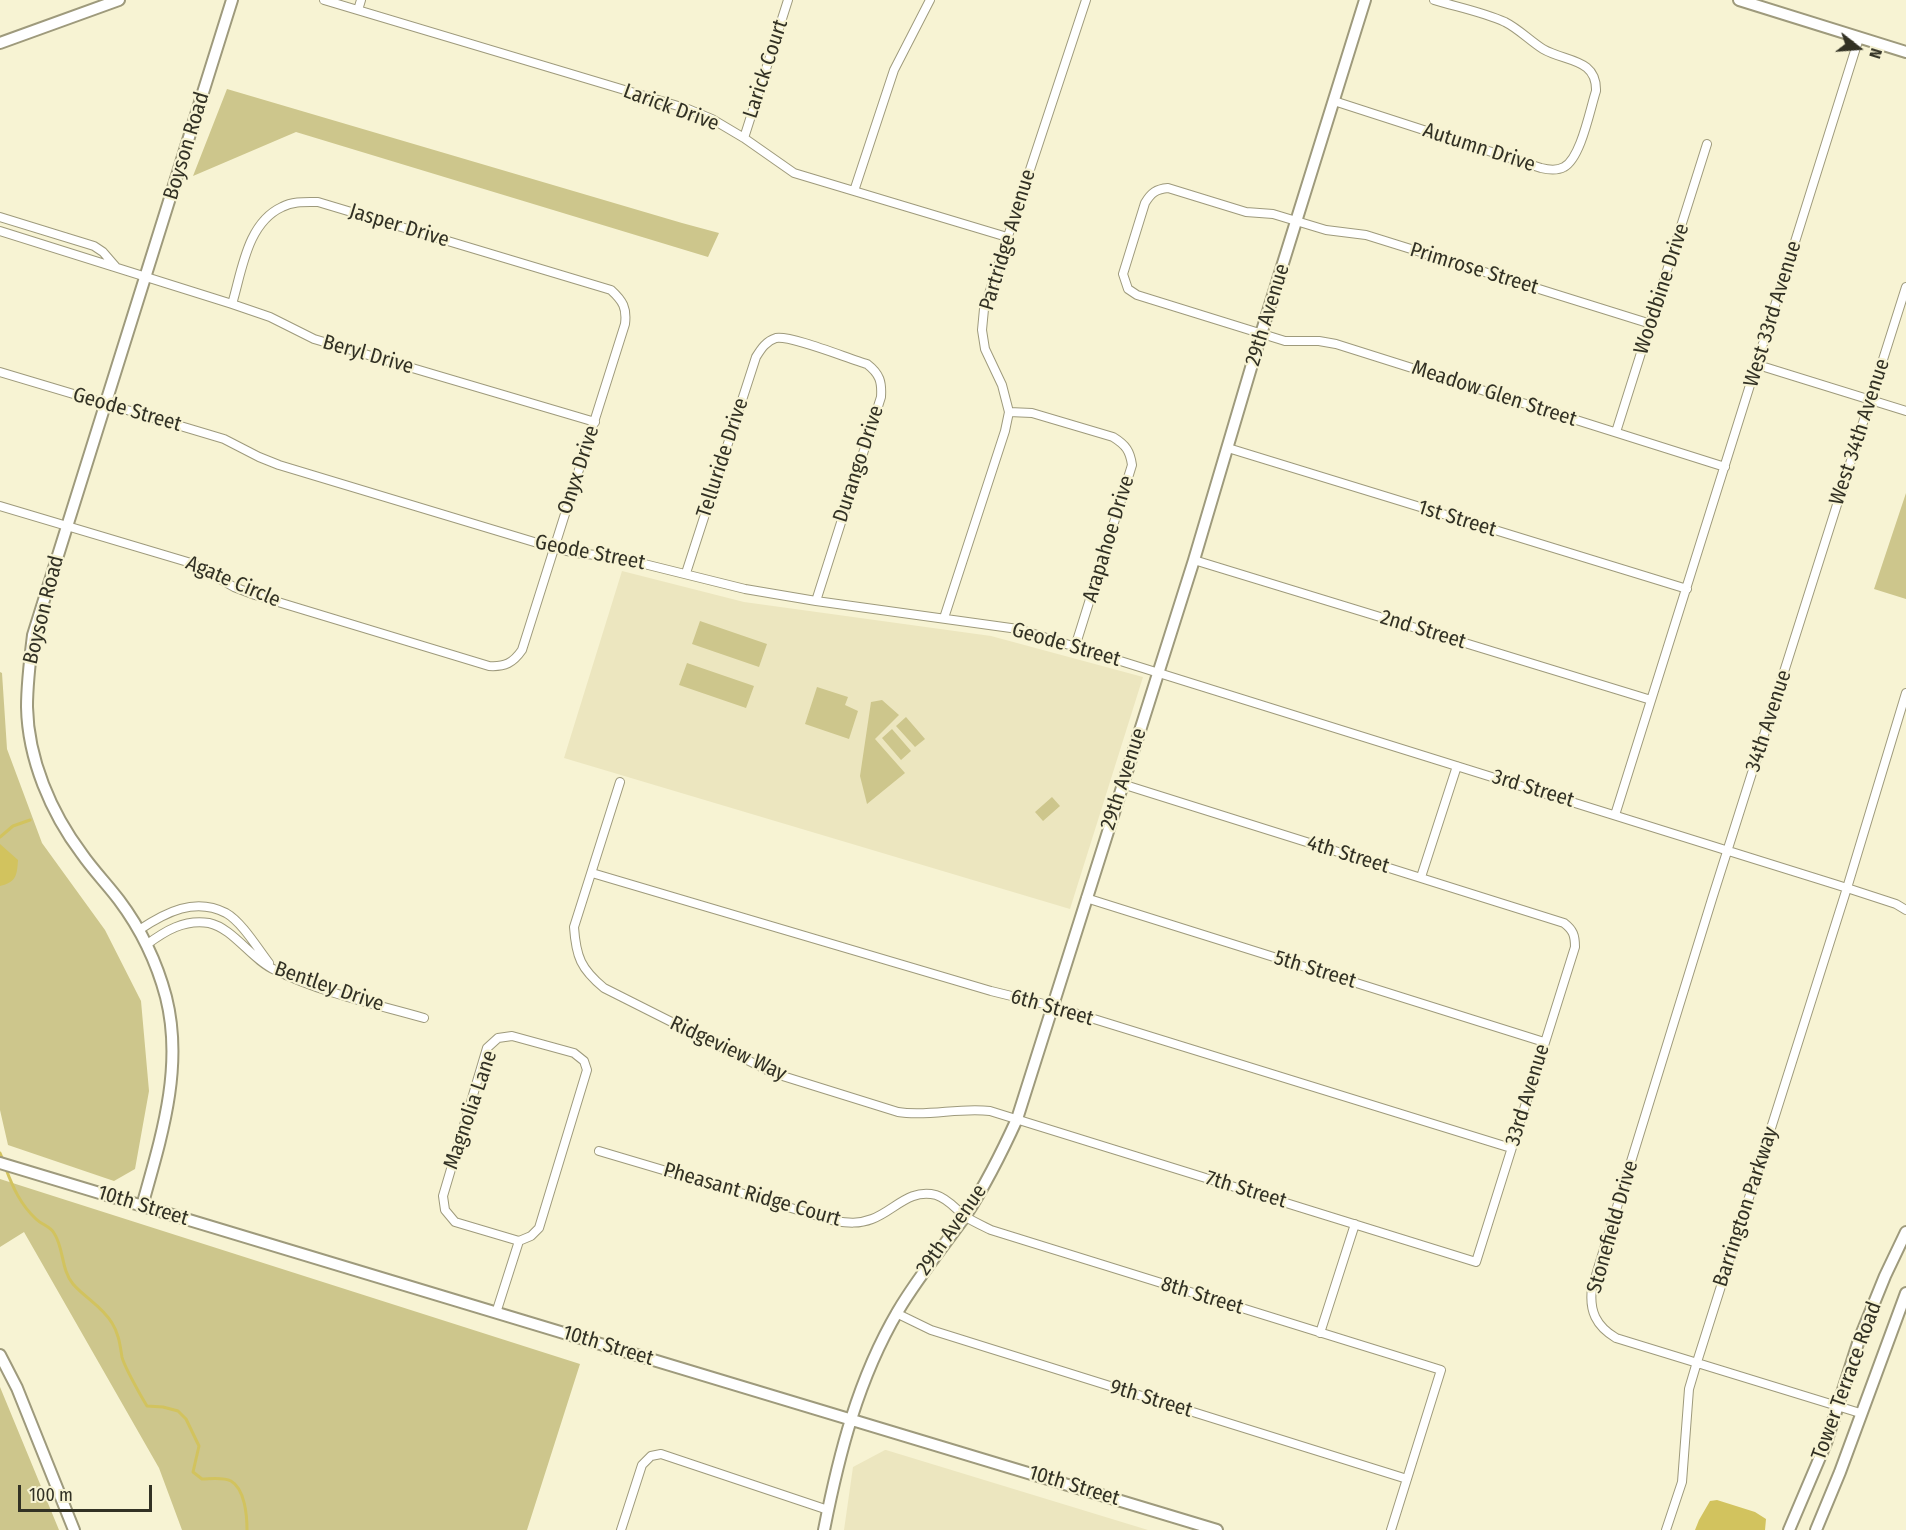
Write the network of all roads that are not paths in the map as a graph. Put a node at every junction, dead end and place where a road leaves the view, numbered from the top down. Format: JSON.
{"nodes":[{"id":1,"x":119,"y":0,"type":"edge"},
{"id":2,"x":232,"y":0,"type":"edge"},
{"id":3,"x":324,"y":0,"type":"edge"},
{"id":4,"x":361,"y":0,"type":"edge"},
{"id":5,"x":788,"y":0,"type":"edge"},
{"id":6,"x":930,"y":0,"type":"edge"},
{"id":7,"x":1086,"y":0,"type":"edge"},
{"id":8,"x":1365,"y":0,"type":"edge"},
{"id":9,"x":1434,"y":0,"type":"edge"},
{"id":10,"x":1739,"y":0,"type":"edge"},
{"id":11,"x":358,"y":10,"type":"junction"},
{"id":12,"x":1859,"y":38,"type":"junction"},
{"id":13,"x":0,"y":43,"type":"edge"},
{"id":14,"x":1906,"y":52,"type":"edge"},
{"id":15,"x":1334,"y":101,"type":"junction"},
{"id":16,"x":744,"y":138,"type":"junction"},
{"id":17,"x":1707,"y":144,"type":"dead end"},
{"id":18,"x":854,"y":191,"type":"junction"},
{"id":19,"x":0,"y":217,"type":"edge"},
{"id":20,"x":1296,"y":221,"type":"junction"},
{"id":21,"x":0,"y":231,"type":"edge"},
{"id":22,"x":1007,"y":237,"type":"junction"},
{"id":23,"x":117,"y":268,"type":"junction"},
{"id":24,"x":146,"y":278,"type":"junction"},
{"id":25,"x":1906,"y":287,"type":"edge"},
{"id":26,"x":621,"y":298,"type":"joint"},
{"id":27,"x":232,"y":304,"type":"junction"},
{"id":28,"x":1651,"y":324,"type":"junction"},
{"id":29,"x":1261,"y":334,"type":"junction"},
{"id":30,"x":764,"y":344,"type":"joint"},
{"id":31,"x":1758,"y":365,"type":"junction"},
{"id":32,"x":0,"y":372,"type":"edge"},
{"id":33,"x":1871,"y":400,"type":"junction"},
{"id":34,"x":106,"y":404,"type":"junction"},
{"id":35,"x":1906,"y":411,"type":"edge"},
{"id":36,"x":1009,"y":412,"type":"junction"},
{"id":37,"x":595,"y":422,"type":"junction"},
{"id":38,"x":1616,"y":432,"type":"junction"},
{"id":39,"x":1228,"y":448,"type":"junction"},
{"id":40,"x":1725,"y":467,"type":"junction"},
{"id":41,"x":0,"y":506,"type":"edge"},
{"id":42,"x":67,"y":526,"type":"junction"},
{"id":43,"x":1825,"y":543,"type":"joint"},
{"id":44,"x":554,"y":548,"type":"junction"},
{"id":45,"x":1194,"y":560,"type":"junction"},
{"id":46,"x":686,"y":573,"type":"junction"},
{"id":47,"x":1687,"y":589,"type":"junction"},
{"id":48,"x":816,"y":601,"type":"junction"},
{"id":49,"x":944,"y":618,"type":"junction"},
{"id":50,"x":1075,"y":647,"type":"junction"},
{"id":51,"x":501,"y":667,"type":"joint"},
{"id":52,"x":1158,"y":673,"type":"junction"},
{"id":53,"x":1906,"y":693,"type":"edge"},
{"id":54,"x":1651,"y":700,"type":"junction"},
{"id":55,"x":1457,"y":766,"type":"junction"},
{"id":56,"x":621,"y":782,"type":"dead end"},
{"id":57,"x":1122,"y":784,"type":"junction"},
{"id":58,"x":1615,"y":814,"type":"junction"},
{"id":59,"x":1728,"y":850,"type":"junction"},
{"id":60,"x":592,"y":873,"type":"junction"},
{"id":61,"x":1421,"y":878,"type":"junction"},
{"id":62,"x":1847,"y":888,"type":"junction"},
{"id":63,"x":1086,"y":898,"type":"junction"},
{"id":64,"x":1712,"y":899,"type":"joint"},
{"id":65,"x":1906,"y":910,"type":"edge"},
{"id":66,"x":1571,"y":929,"type":"joint"},
{"id":67,"x":139,"y":930,"type":"junction"},
{"id":68,"x":146,"y":945,"type":"junction"},
{"id":69,"x":273,"y":969,"type":"junction"},
{"id":70,"x":1052,"y":1006,"type":"junction"},
{"id":71,"x":424,"y":1018,"type":"dead end"},
{"id":72,"x":1544,"y":1042,"type":"junction"},
{"id":73,"x":1017,"y":1119,"type":"junction"},
{"id":74,"x":1511,"y":1148,"type":"junction"},
{"id":75,"x":599,"y":1151,"type":"dead end"},
{"id":76,"x":0,"y":1163,"type":"edge"},
{"id":77,"x":142,"y":1206,"type":"junction"},
{"id":78,"x":965,"y":1216,"type":"junction"},
{"id":79,"x":1354,"y":1224,"type":"junction"},
{"id":80,"x":1906,"y":1232,"type":"edge"},
{"id":81,"x":519,"y":1240,"type":"junction"},
{"id":82,"x":1476,"y":1262,"type":"joint"},
{"id":83,"x":1906,"y":1293,"type":"edge"},
{"id":84,"x":496,"y":1313,"type":"junction"},
{"id":85,"x":897,"y":1314,"type":"junction"},
{"id":86,"x":1320,"y":1333,"type":"junction"},
{"id":87,"x":0,"y":1355,"type":"edge"},
{"id":88,"x":1696,"y":1362,"type":"junction"},
{"id":89,"x":1838,"y":1406,"type":"junction"},
{"id":90,"x":1860,"y":1413,"type":"junction"},
{"id":91,"x":850,"y":1419,"type":"junction"},
{"id":92,"x":1407,"y":1479,"type":"junction"},
{"id":93,"x":828,"y":1510,"type":"junction"},
{"id":94,"x":74,"y":1530,"type":"edge"},
{"id":95,"x":621,"y":1530,"type":"edge"},
{"id":96,"x":824,"y":1530,"type":"edge"},
{"id":97,"x":1216,"y":1530,"type":"edge"},
{"id":98,"x":1391,"y":1530,"type":"edge"},
{"id":99,"x":1666,"y":1530,"type":"edge"},
{"id":100,"x":1789,"y":1530,"type":"edge"},
{"id":101,"x":1816,"y":1530,"type":"edge"}],
"edges":[{"from":1,"to":13,"type":"street"},
{"from":2,"to":24,"type":"street","name":"Boyson Road"},
{"from":3,"to":11,"type":"street","name":"Larick Drive"},
{"from":4,"to":11,"type":"street"},
{"from":5,"to":16,"type":"street","name":"Larick Court"},
{"from":6,"to":18,"type":"street"},
{"from":7,"to":22,"type":"street","name":"Partridge Avenue"},
{"from":8,"to":15,"type":"street","name":"29th Avenue"},
{"from":9,"to":15,"type":"street","name":"Autumn Drive"},
{"from":10,"to":12,"type":"street"},
{"from":11,"to":16,"type":"street","name":"Larick Drive"},
{"from":12,"to":14,"type":"street"},
{"from":12,"to":31,"type":"street","name":"West 33rd Avenue"},
{"from":15,"to":20,"type":"street","name":"29th Avenue"},
{"from":16,"to":18,"type":"street","name":"Larick Drive"},
{"from":17,"to":28,"type":"street","name":"Woodbine Drive"},
{"from":18,"to":22,"type":"street","name":"Larick Drive"},
{"from":19,"to":23,"type":"street"},
{"from":20,"to":28,"type":"street","name":"Primrose Street"},
{"from":20,"to":29,"type":"street","name":"29th Avenue"},
{"from":20,"to":29,"type":"street","name":"Primrose Street"},
{"from":21,"to":23,"type":"street","name":"Beryl Drive"},
{"from":22,"to":36,"type":"street","name":"Partridge Avenue"},
{"from":23,"to":24,"type":"street","name":"Beryl Drive"},
{"from":24,"to":27,"type":"street","name":"Beryl Drive"},
{"from":24,"to":34,"type":"street","name":"Boyson Road"},
{"from":25,"to":33,"type":"street","name":"West 34th Avenue"},
{"from":26,"to":27,"type":"street","name":"Jasper Drive"},
{"from":26,"to":37,"type":"street","name":"Onyx Drive"},
{"from":27,"to":37,"type":"street","name":"Beryl Drive"},
{"from":28,"to":38,"type":"street","name":"Woodbine Drive"},
{"from":29,"to":38,"type":"street","name":"Meadow Glen Street"},
{"from":29,"to":39,"type":"street","name":"29th Avenue"},
{"from":30,"to":46,"type":"street","name":"Telluride Drive"},
{"from":30,"to":48,"type":"street","name":"Durango Drive"},
{"from":31,"to":33,"type":"street"},
{"from":31,"to":40,"type":"street","name":"West 33rd Avenue"},
{"from":32,"to":34,"type":"street","name":"Geode Street"},
{"from":33,"to":35,"type":"street"},
{"from":33,"to":43,"type":"street","name":"West 34th Avenue"},
{"from":34,"to":42,"type":"street","name":"Boyson Road"},
{"from":34,"to":44,"type":"street","name":"Geode Street"},
{"from":36,"to":49,"type":"street","name":"Partridge Avenue"},
{"from":36,"to":50,"type":"street","name":"Arapahoe Drive"},
{"from":37,"to":44,"type":"street","name":"Onyx Drive"},
{"from":38,"to":40,"type":"street","name":"Meadow Glen Street"},
{"from":39,"to":45,"type":"street","name":"29th Avenue"},
{"from":39,"to":47,"type":"street","name":"1st Street"},
{"from":40,"to":47,"type":"street","name":"West 33rd Avenue"},
{"from":41,"to":42,"type":"street","name":"Agate Circle"},
{"from":42,"to":51,"type":"street","name":"Agate Circle"},
{"from":42,"to":67,"type":"street","name":"Boyson Road"},
{"from":43,"to":59,"type":"street","name":"34th Avenue"},
{"from":44,"to":46,"type":"street","name":"Geode Street"},
{"from":44,"to":51,"type":"street","name":"Onyx Drive"},
{"from":45,"to":52,"type":"street","name":"29th Avenue"},
{"from":45,"to":54,"type":"street","name":"2nd Street"},
{"from":46,"to":48,"type":"street","name":"Geode Street"},
{"from":47,"to":54,"type":"street"},
{"from":48,"to":49,"type":"street","name":"Geode Street"},
{"from":49,"to":50,"type":"street","name":"Geode Street"},
{"from":50,"to":52,"type":"street","name":"Geode Street"},
{"from":52,"to":55,"type":"street","name":"3rd Street"},
{"from":52,"to":57,"type":"street","name":"29th Avenue"},
{"from":53,"to":62,"type":"street","name":"Barrington Parkway"},
{"from":54,"to":58,"type":"street"},
{"from":55,"to":58,"type":"street","name":"3rd Street"},
{"from":55,"to":61,"type":"street"},
{"from":56,"to":60,"type":"street","name":"Ridgeview Way"},
{"from":57,"to":61,"type":"street","name":"4th Street"},
{"from":57,"to":63,"type":"street","name":"29th Avenue"},
{"from":58,"to":59,"type":"street","name":"3rd Street"},
{"from":59,"to":62,"type":"street","name":"3rd Street"},
{"from":59,"to":64,"type":"street","name":"34th Avenue"},
{"from":60,"to":70,"type":"street","name":"6th Street"},
{"from":60,"to":73,"type":"street","name":"Ridgeview Way"},
{"from":61,"to":66,"type":"street","name":"4th Street"},
{"from":62,"to":65,"type":"street","name":"3rd Street"},
{"from":62,"to":88,"type":"street","name":"Barrington Parkway"},
{"from":63,"to":70,"type":"street","name":"29th Avenue"},
{"from":63,"to":72,"type":"street","name":"5th Street"},
{"from":64,"to":88,"type":"street","name":"Stonefield Drive"},
{"from":66,"to":72,"type":"street","name":"33rd Avenue"},
{"from":67,"to":68,"type":"street","name":"Boyson Road"},
{"from":67,"to":69,"type":"street"},
{"from":68,"to":69,"type":"street","name":"Bentley Drive"},
{"from":68,"to":77,"type":"street","name":"Boyson Road"},
{"from":69,"to":71,"type":"street","name":"Bentley Drive"},
{"from":70,"to":73,"type":"street","name":"29th Avenue"},
{"from":70,"to":74,"type":"street","name":"6th Street"},
{"from":72,"to":74,"type":"street","name":"33rd Avenue"},
{"from":73,"to":78,"type":"street","name":"29th Avenue"},
{"from":73,"to":79,"type":"street","name":"7th Street"},
{"from":74,"to":82,"type":"street","name":"33rd Avenue"},
{"from":75,"to":78,"type":"street","name":"Pheasant Ridge Court"},
{"from":76,"to":77,"type":"street","name":"10th Street"},
{"from":77,"to":84,"type":"street","name":"10th Street"},
{"from":78,"to":85,"type":"street","name":"29th Avenue"},
{"from":78,"to":86,"type":"street","name":"8th Street"},
{"from":79,"to":82,"type":"street","name":"7th Street"},
{"from":79,"to":86,"type":"street"},
{"from":80,"to":89,"type":"street","name":"Tower Terrace Road"},
{"from":81,"to":81,"type":"street","name":"Magnolia Lane"},
{"from":81,"to":84,"type":"street"},
{"from":83,"to":90,"type":"street","name":"Tower Terrace Road"},
{"from":84,"to":91,"type":"street","name":"10th Street"},
{"from":85,"to":91,"type":"street","name":"29th Avenue"},
{"from":85,"to":92,"type":"street","name":"9th Street"},
{"from":86,"to":92,"type":"street","name":"8th Street"},
{"from":87,"to":94,"type":"street"},
{"from":88,"to":89,"type":"street","name":"Stonefield Drive"},
{"from":88,"to":99,"type":"street","name":"Barrington Parkway"},
{"from":89,"to":90,"type":"street","name":"Stonefield Drive"},
{"from":89,"to":100,"type":"street","name":"Tower Terrace Road"},
{"from":90,"to":101,"type":"street","name":"Tower Terrace Road"},
{"from":91,"to":93,"type":"street","name":"29th Avenue"},
{"from":91,"to":97,"type":"street","name":"10th Street"},
{"from":92,"to":98,"type":"street"},
{"from":93,"to":95,"type":"street"},
{"from":93,"to":96,"type":"street","name":"29th Avenue"}]}
